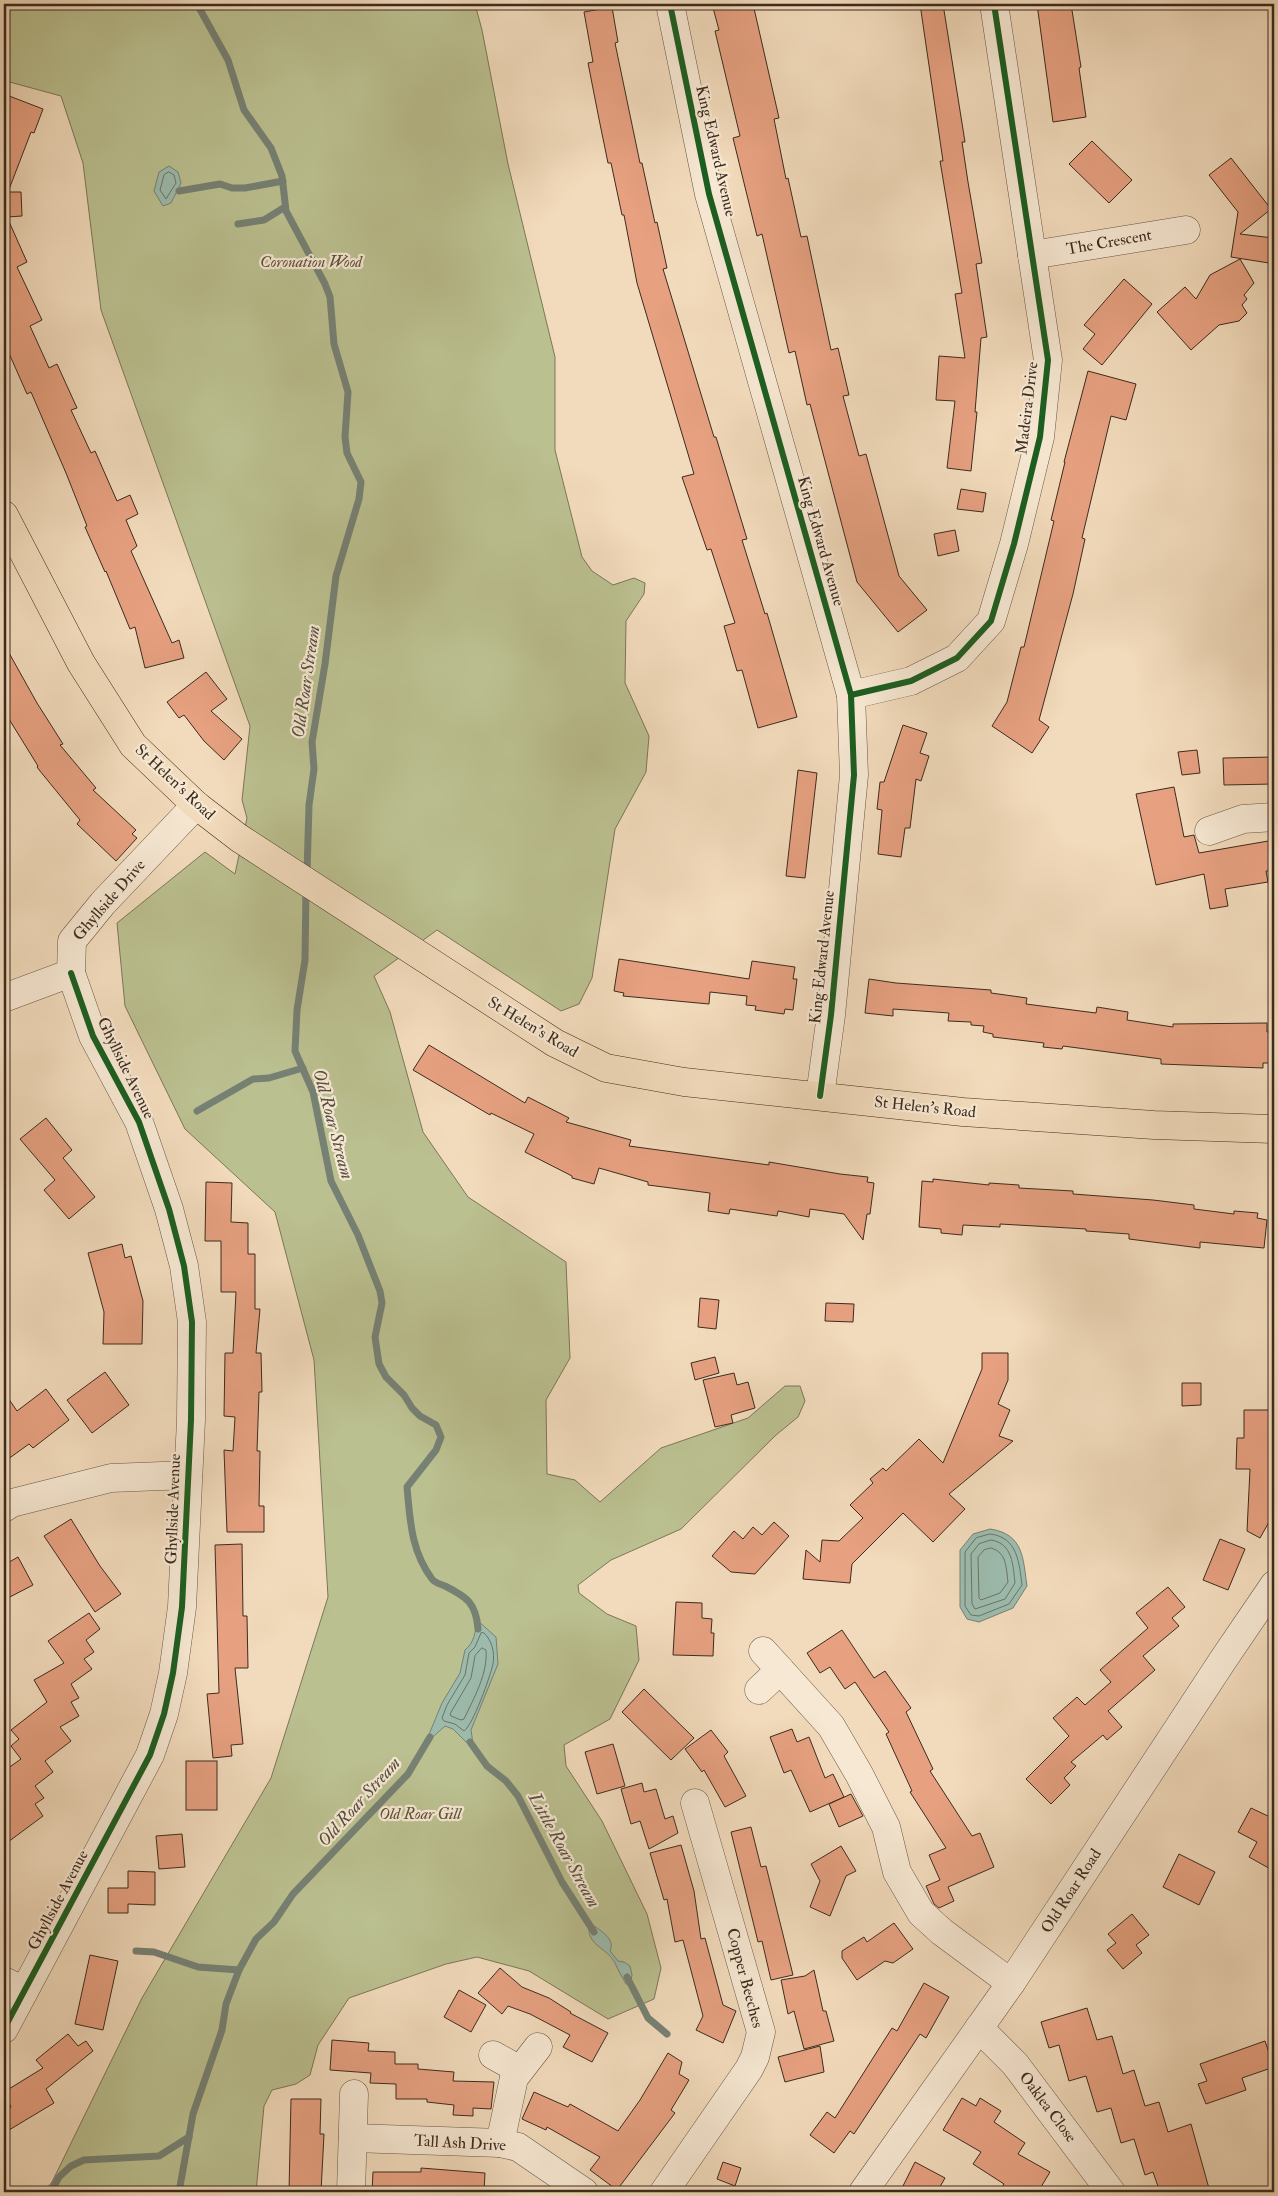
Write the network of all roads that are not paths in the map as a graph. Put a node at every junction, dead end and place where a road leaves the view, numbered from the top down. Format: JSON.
{"nodes":[{"id":1,"x":670,"y":4,"type":"edge"},
{"id":2,"x":994,"y":4,"type":"edge"},
{"id":3,"x":1186,"y":230,"type":"dead end"},
{"id":4,"x":1032,"y":255,"type":"junction"},
{"id":5,"x":4,"y":514,"type":"edge"},
{"id":6,"x":851,"y":695,"type":"junction"},
{"id":7,"x":196,"y":805,"type":"junction"},
{"id":8,"x":1274,"y":817,"type":"edge"},
{"id":9,"x":1209,"y":831,"type":"dead end"},
{"id":10,"x":71,"y":973,"type":"junction"},
{"id":11,"x":4,"y":998,"type":"edge"},
{"id":12,"x":820,"y":1096,"type":"junction"},
{"id":13,"x":1274,"y":1129,"type":"edge"},
{"id":14,"x":188,"y":1475,"type":"junction"},
{"id":15,"x":4,"y":1508,"type":"edge"},
{"id":16,"x":1274,"y":1586,"type":"edge"},
{"id":17,"x":759,"y":1690,"type":"dead end"},
{"id":18,"x":695,"y":1803,"type":"dead end"},
{"id":19,"x":1011,"y":1983,"type":"junction"},
{"id":20,"x":14,"y":1986,"type":"edge"},
{"id":21,"x":978,"y":2028,"type":"junction"},
{"id":22,"x":4,"y":2029,"type":"edge"},
{"id":23,"x":538,"y":2047,"type":"dead end"},
{"id":24,"x":493,"y":2055,"type":"dead end"},
{"id":25,"x":518,"y":2069,"type":"junction"},
{"id":26,"x":354,"y":2094,"type":"dead end"},
{"id":27,"x":352,"y":2138,"type":"junction"},
{"id":28,"x":500,"y":2142,"type":"junction"},
{"id":29,"x":351,"y":2192,"type":"edge"},
{"id":30,"x":584,"y":2192,"type":"edge"},
{"id":31,"x":664,"y":2192,"type":"edge"},
{"id":32,"x":863,"y":2192,"type":"edge"},
{"id":33,"x":1111,"y":2192,"type":"edge"}],
"edges":[{"from":1,"to":6,"type":"street","name":"King Edward Avenue"},
{"from":2,"to":4,"type":"street","name":"Madeira Drive"},
{"from":3,"to":4,"type":"street","name":"The Crescent"},
{"from":4,"to":6,"type":"street","name":"Madeira Drive"},
{"from":5,"to":7,"type":"main road","name":"St Helen's Road"},
{"from":6,"to":12,"type":"street","name":"King Edward Avenue"},
{"from":7,"to":10,"type":"street","name":"Ghyllside Drive"},
{"from":7,"to":12,"type":"main road","name":"St Helen's Road"},
{"from":8,"to":9,"type":"street"},
{"from":10,"to":11,"type":"street"},
{"from":10,"to":14,"type":"street","name":"Ghyllside Avenue"},
{"from":12,"to":13,"type":"main road","name":"St Helen's Road"},
{"from":14,"to":15,"type":"street"},
{"from":14,"to":20,"type":"street","name":"Ghyllside Avenue"},
{"from":16,"to":19,"type":"street","name":"Old Roar Road"},
{"from":17,"to":19,"type":"street"},
{"from":18,"to":31,"type":"street","name":"Copper Beeches"},
{"from":19,"to":21,"type":"street","name":"Old Roar Road"},
{"from":20,"to":22,"type":"street","name":"Ghyllside Avenue"},
{"from":21,"to":32,"type":"street","name":"Old Roar Road"},
{"from":21,"to":33,"type":"street","name":"Oaklea Close"},
{"from":23,"to":25,"type":"street"},
{"from":24,"to":25,"type":"street"},
{"from":25,"to":28,"type":"street"},
{"from":26,"to":27,"type":"street"},
{"from":27,"to":28,"type":"street","name":"Tall Ash Drive"},
{"from":27,"to":29,"type":"street"},
{"from":28,"to":30,"type":"street","name":"Tall Ash Drive"}]}
